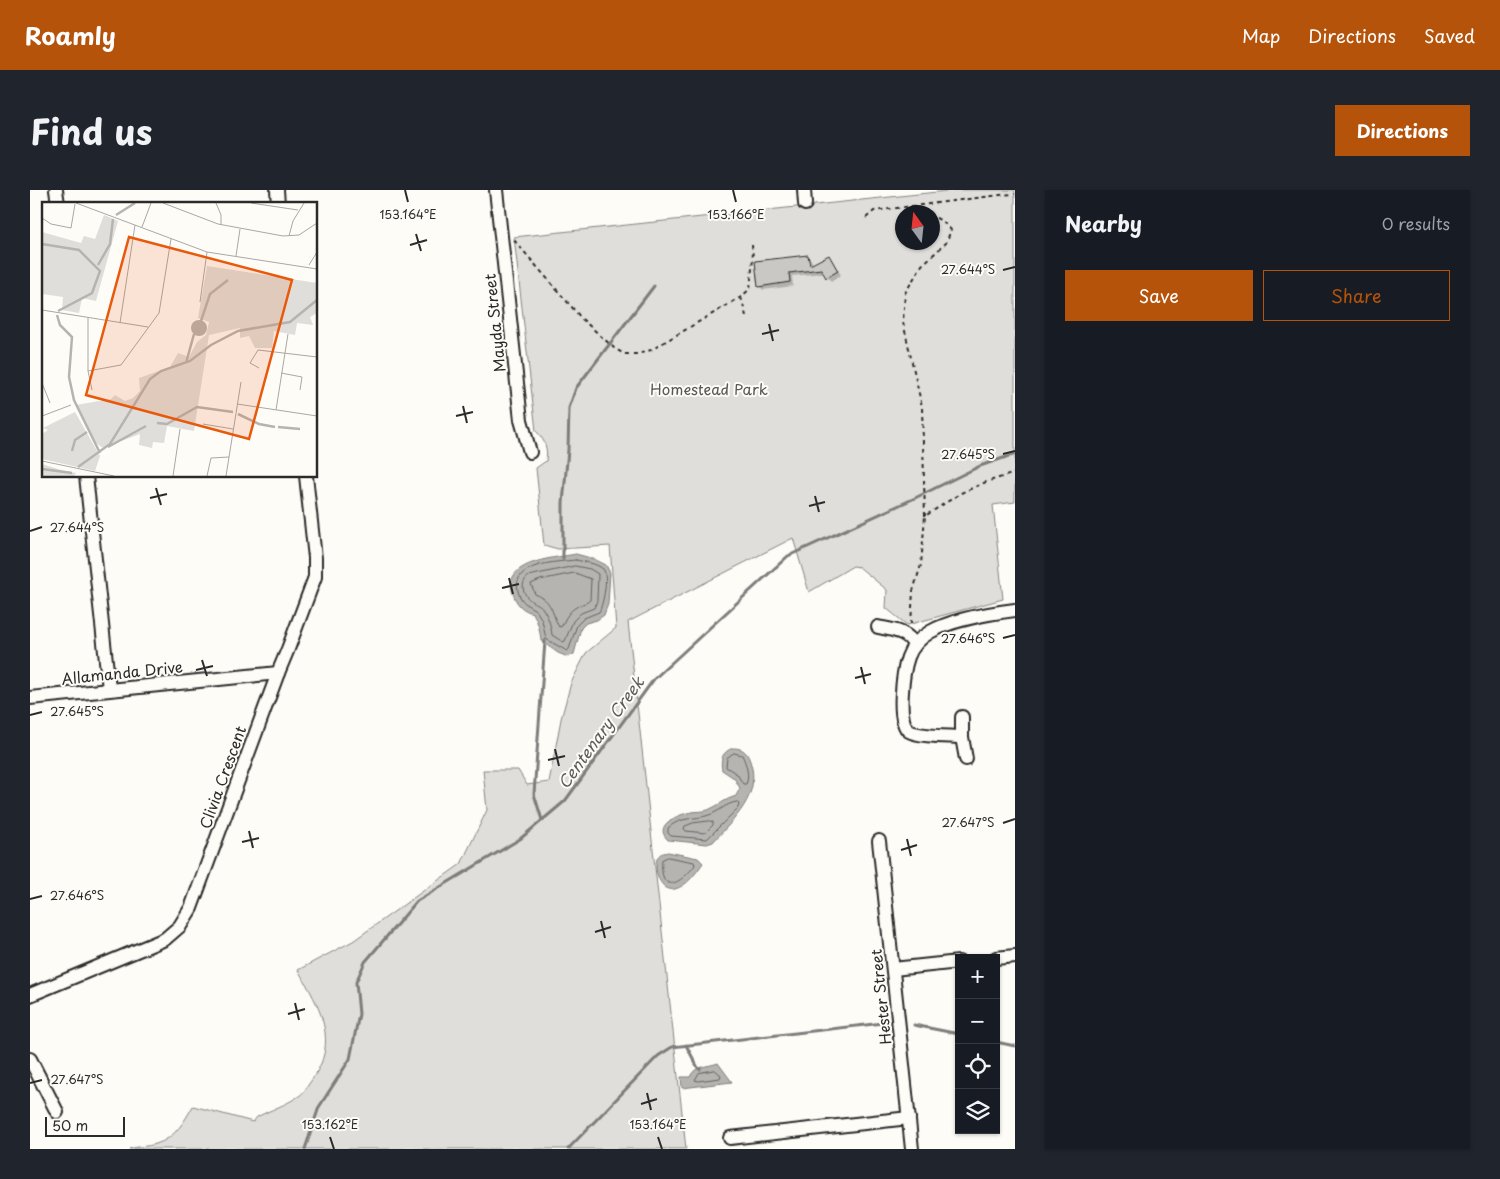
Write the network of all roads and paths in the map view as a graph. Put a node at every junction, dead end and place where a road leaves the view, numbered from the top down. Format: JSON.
{"nodes":[{"id":1,"x":496,"y":190,"type":"edge"},
{"id":2,"x":804,"y":190,"type":"edge"},
{"id":3,"x":1015,"y":194,"type":"edge"},
{"id":4,"x":805,"y":204,"type":"dead end"},
{"id":5,"x":920,"y":205,"type":"edge"},
{"id":6,"x":895,"y":208,"type":"edge"},
{"id":7,"x":866,"y":218,"type":"dead end"},
{"id":8,"x":940,"y":220,"type":"edge"},
{"id":9,"x":500,"y":227,"type":"junction"},
{"id":10,"x":752,"y":245,"type":"dead end"},
{"id":11,"x":940,"y":248,"type":"edge"},
{"id":12,"x":938,"y":250,"type":"edge"},
{"id":13,"x":741,"y":297,"type":"junction"},
{"id":14,"x":746,"y":316,"type":"dead end"},
{"id":15,"x":530,"y":452,"type":"dead end"},
{"id":16,"x":1015,"y":473,"type":"edge"},
{"id":17,"x":86,"y":478,"type":"edge"},
{"id":18,"x":306,"y":478,"type":"edge"},
{"id":19,"x":925,"y":516,"type":"junction"},
{"id":20,"x":1015,"y":610,"type":"edge"},
{"id":21,"x":878,"y":627,"type":"dead end"},
{"id":22,"x":913,"y":642,"type":"junction"},
{"id":23,"x":278,"y":673,"type":"junction"},
{"id":24,"x":109,"y":689,"type":"junction"},
{"id":25,"x":30,"y":698,"type":"edge"},
{"id":26,"x":962,"y":718,"type":"dead end"},
{"id":27,"x":962,"y":737,"type":"junction"},
{"id":28,"x":966,"y":759,"type":"dead end"},
{"id":29,"x":879,"y":841,"type":"dead end"},
{"id":30,"x":1015,"y":956,"type":"edge"},
{"id":31,"x":1000,"y":958,"type":"edge"},
{"id":32,"x":955,"y":962,"type":"edge"},
{"id":33,"x":893,"y":969,"type":"junction"},
{"id":34,"x":30,"y":995,"type":"edge"},
{"id":35,"x":30,"y":1058,"type":"edge"},
{"id":36,"x":56,"y":1112,"type":"dead end"},
{"id":37,"x":909,"y":1118,"type":"junction"},
{"id":38,"x":730,"y":1138,"type":"dead end"},
{"id":39,"x":912,"y":1149,"type":"edge"}],
"edges":[{"from":1,"to":9,"type":"street","name":"Mayda Street"},
{"from":2,"to":4,"type":"street"},
{"from":3,"to":5,"type":"path"},
{"from":6,"to":7,"type":"path"},
{"from":8,"to":11,"type":"path"},
{"from":9,"to":13,"type":"path"},
{"from":9,"to":15,"type":"street","name":"Mayda Street"},
{"from":10,"to":13,"type":"path"},
{"from":12,"to":19,"type":"path"},
{"from":13,"to":14,"type":"path"},
{"from":16,"to":19,"type":"path"},
{"from":17,"to":24,"type":"street"},
{"from":18,"to":23,"type":"street","name":"Clivia Crescent"},
{"from":19,"to":22,"type":"path"},
{"from":20,"to":22,"type":"street"},
{"from":21,"to":22,"type":"street"},
{"from":22,"to":27,"type":"street"},
{"from":23,"to":24,"type":"street","name":"Allamanda Drive"},
{"from":23,"to":34,"type":"street","name":"Clivia Crescent"},
{"from":24,"to":25,"type":"street","name":"Allamanda Drive"},
{"from":26,"to":27,"type":"street"},
{"from":27,"to":28,"type":"street"},
{"from":29,"to":33,"type":"street","name":"Hester Street"},
{"from":30,"to":31,"type":"street"},
{"from":32,"to":33,"type":"street"},
{"from":33,"to":37,"type":"street","name":"Hester Street"},
{"from":35,"to":36,"type":"street"},
{"from":37,"to":38,"type":"street"},
{"from":37,"to":39,"type":"street","name":"Hester Street"}]}
